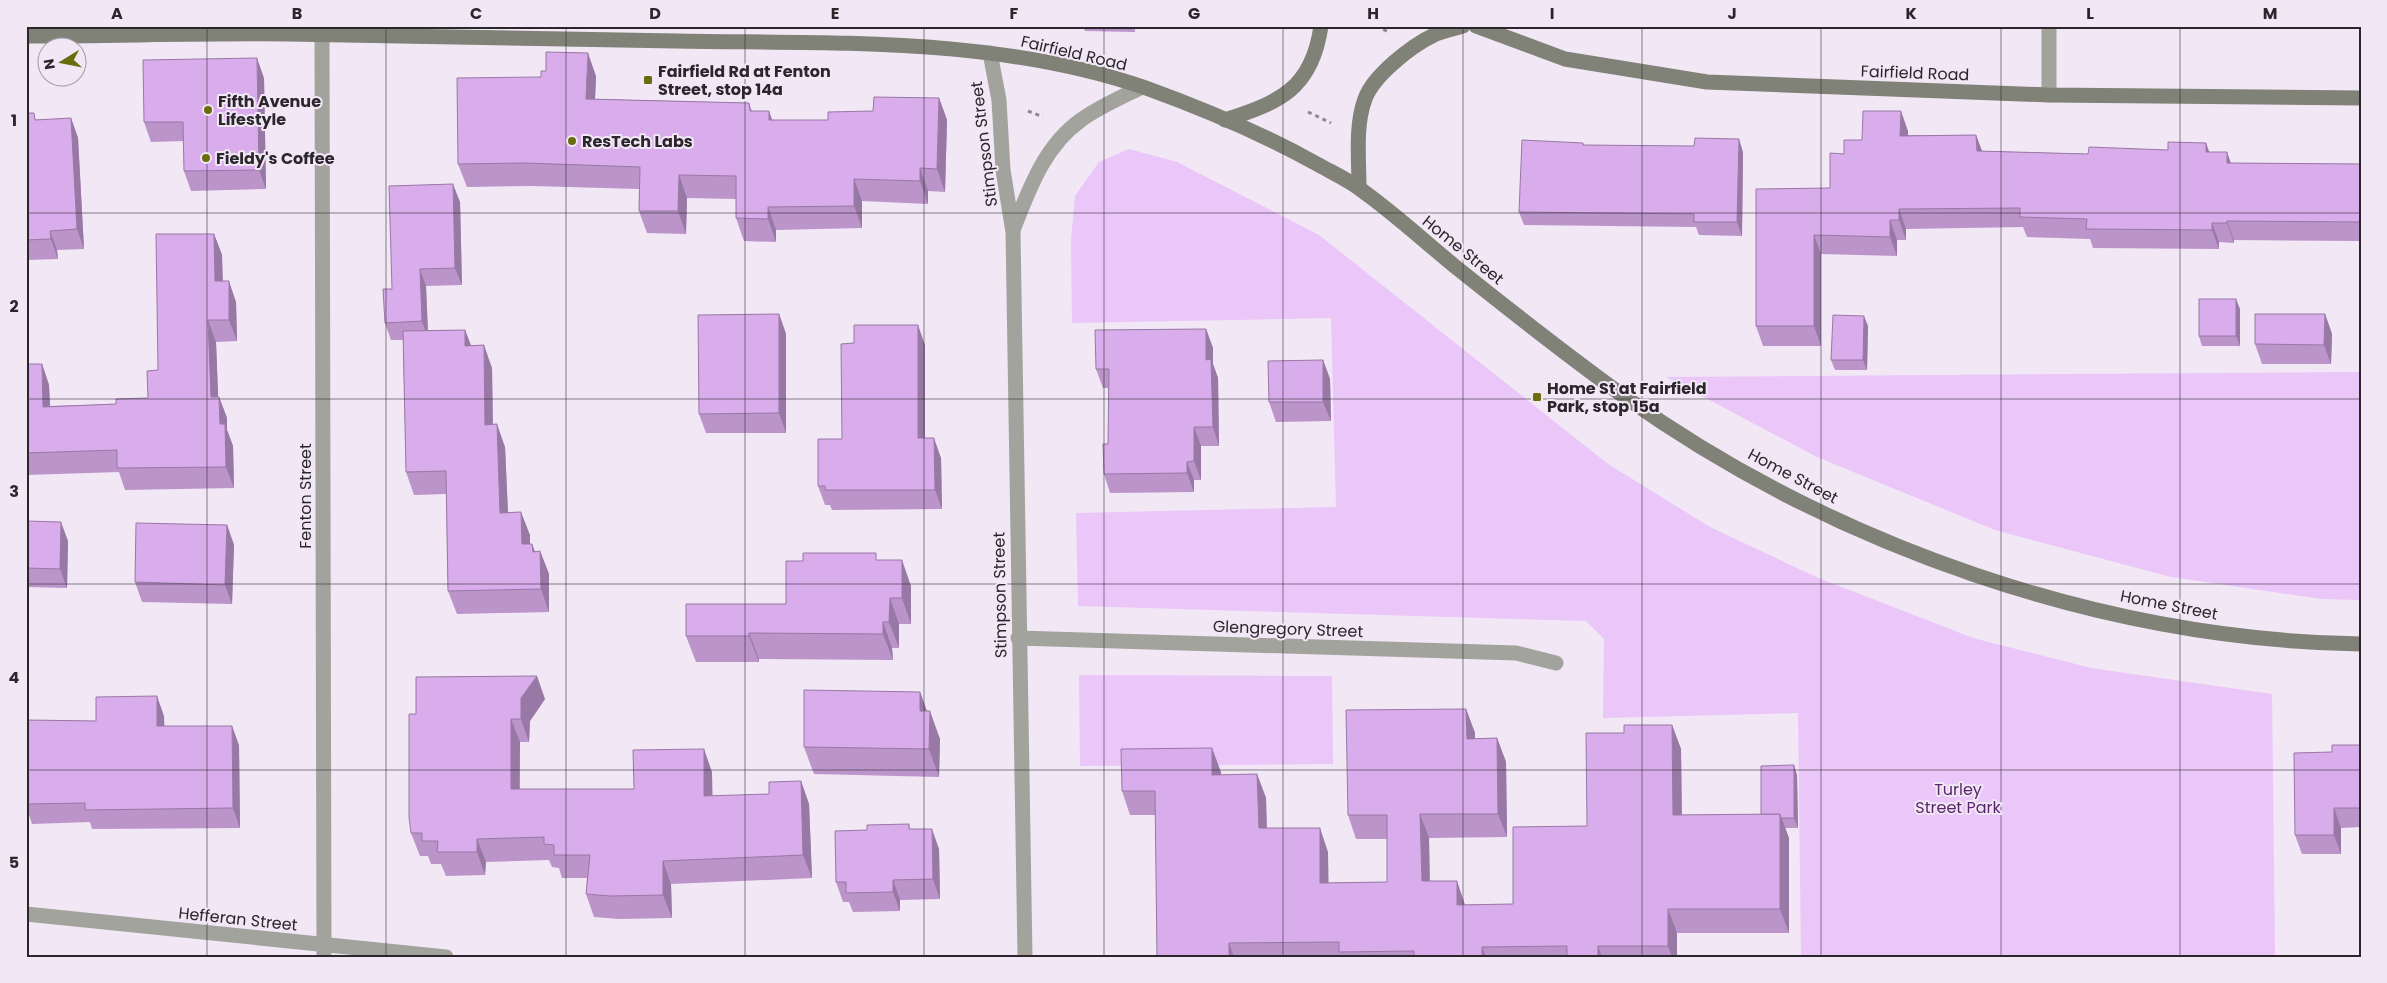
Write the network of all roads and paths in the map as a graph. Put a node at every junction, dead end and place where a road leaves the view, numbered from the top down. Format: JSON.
{"nodes":[{"id":1,"x":1321,"y":26,"type":"edge"},
{"id":2,"x":1463,"y":26,"type":"edge"},
{"id":3,"x":1476,"y":26,"type":"edge"},
{"id":4,"x":2049,"y":26,"type":"edge"},
{"id":5,"x":288,"y":30,"type":"edge"},
{"id":6,"x":26,"y":36,"type":"edge"},
{"id":7,"x":322,"y":36,"type":"junction"},
{"id":8,"x":990,"y":53,"type":"junction"},
{"id":9,"x":1142,"y":87,"type":"junction"},
{"id":10,"x":2049,"y":95,"type":"junction"},
{"id":11,"x":2361,"y":98,"type":"edge"},
{"id":12,"x":1302,"y":109,"type":"dead end"},
{"id":13,"x":1023,"y":110,"type":"dead end"},
{"id":14,"x":1048,"y":118,"type":"dead end"},
{"id":15,"x":1225,"y":120,"type":"junction"},
{"id":16,"x":1333,"y":124,"type":"dead end"},
{"id":17,"x":1292,"y":150,"type":"joint"},
{"id":18,"x":1359,"y":187,"type":"junction"},
{"id":19,"x":1013,"y":232,"type":"junction"},
{"id":20,"x":1018,"y":638,"type":"junction"},
{"id":21,"x":2361,"y":644,"type":"edge"},
{"id":22,"x":1556,"y":663,"type":"dead end"},
{"id":23,"x":26,"y":914,"type":"edge"},
{"id":24,"x":324,"y":951,"type":"edge"},
{"id":25,"x":446,"y":957,"type":"edge"},
{"id":26,"x":1025,"y":957,"type":"edge"}],
"edges":[{"from":1,"to":15,"type":"main road"},
{"from":2,"to":18,"type":"main road"},
{"from":3,"to":10,"type":"main road","name":"Fairfield Road"},
{"from":4,"to":10,"type":"street"},
{"from":5,"to":6,"type":"main road","name":"Fairfield Road"},
{"from":5,"to":7,"type":"main road","name":"Fairfield Road"},
{"from":7,"to":8,"type":"main road","name":"Fairfield Road"},
{"from":7,"to":24,"type":"street","name":"Fenton Street"},
{"from":8,"to":9,"type":"main road","name":"Fairfield Road"},
{"from":8,"to":19,"type":"street","name":"Stimpson Street"},
{"from":9,"to":15,"type":"main road","name":"Fairfield Road"},
{"from":9,"to":19,"type":"street","name":"Stimpson Street"},
{"from":10,"to":11,"type":"main road","name":"Fairfield Road"},
{"from":12,"to":16,"type":"path"},
{"from":13,"to":14,"type":"path"},
{"from":15,"to":17,"type":"main road","name":"Fairfield Road"},
{"from":17,"to":18,"type":"main road","name":"Home Street"},
{"from":18,"to":21,"type":"main road","name":"Home Street"},
{"from":19,"to":20,"type":"street","name":"Stimpson Street"},
{"from":20,"to":22,"type":"street","name":"Glengregory Street"},
{"from":20,"to":26,"type":"street","name":"Stimpson Street"},
{"from":23,"to":24,"type":"street","name":"Hefferan Street"},
{"from":24,"to":25,"type":"street","name":"Hefferan Street"}]}
